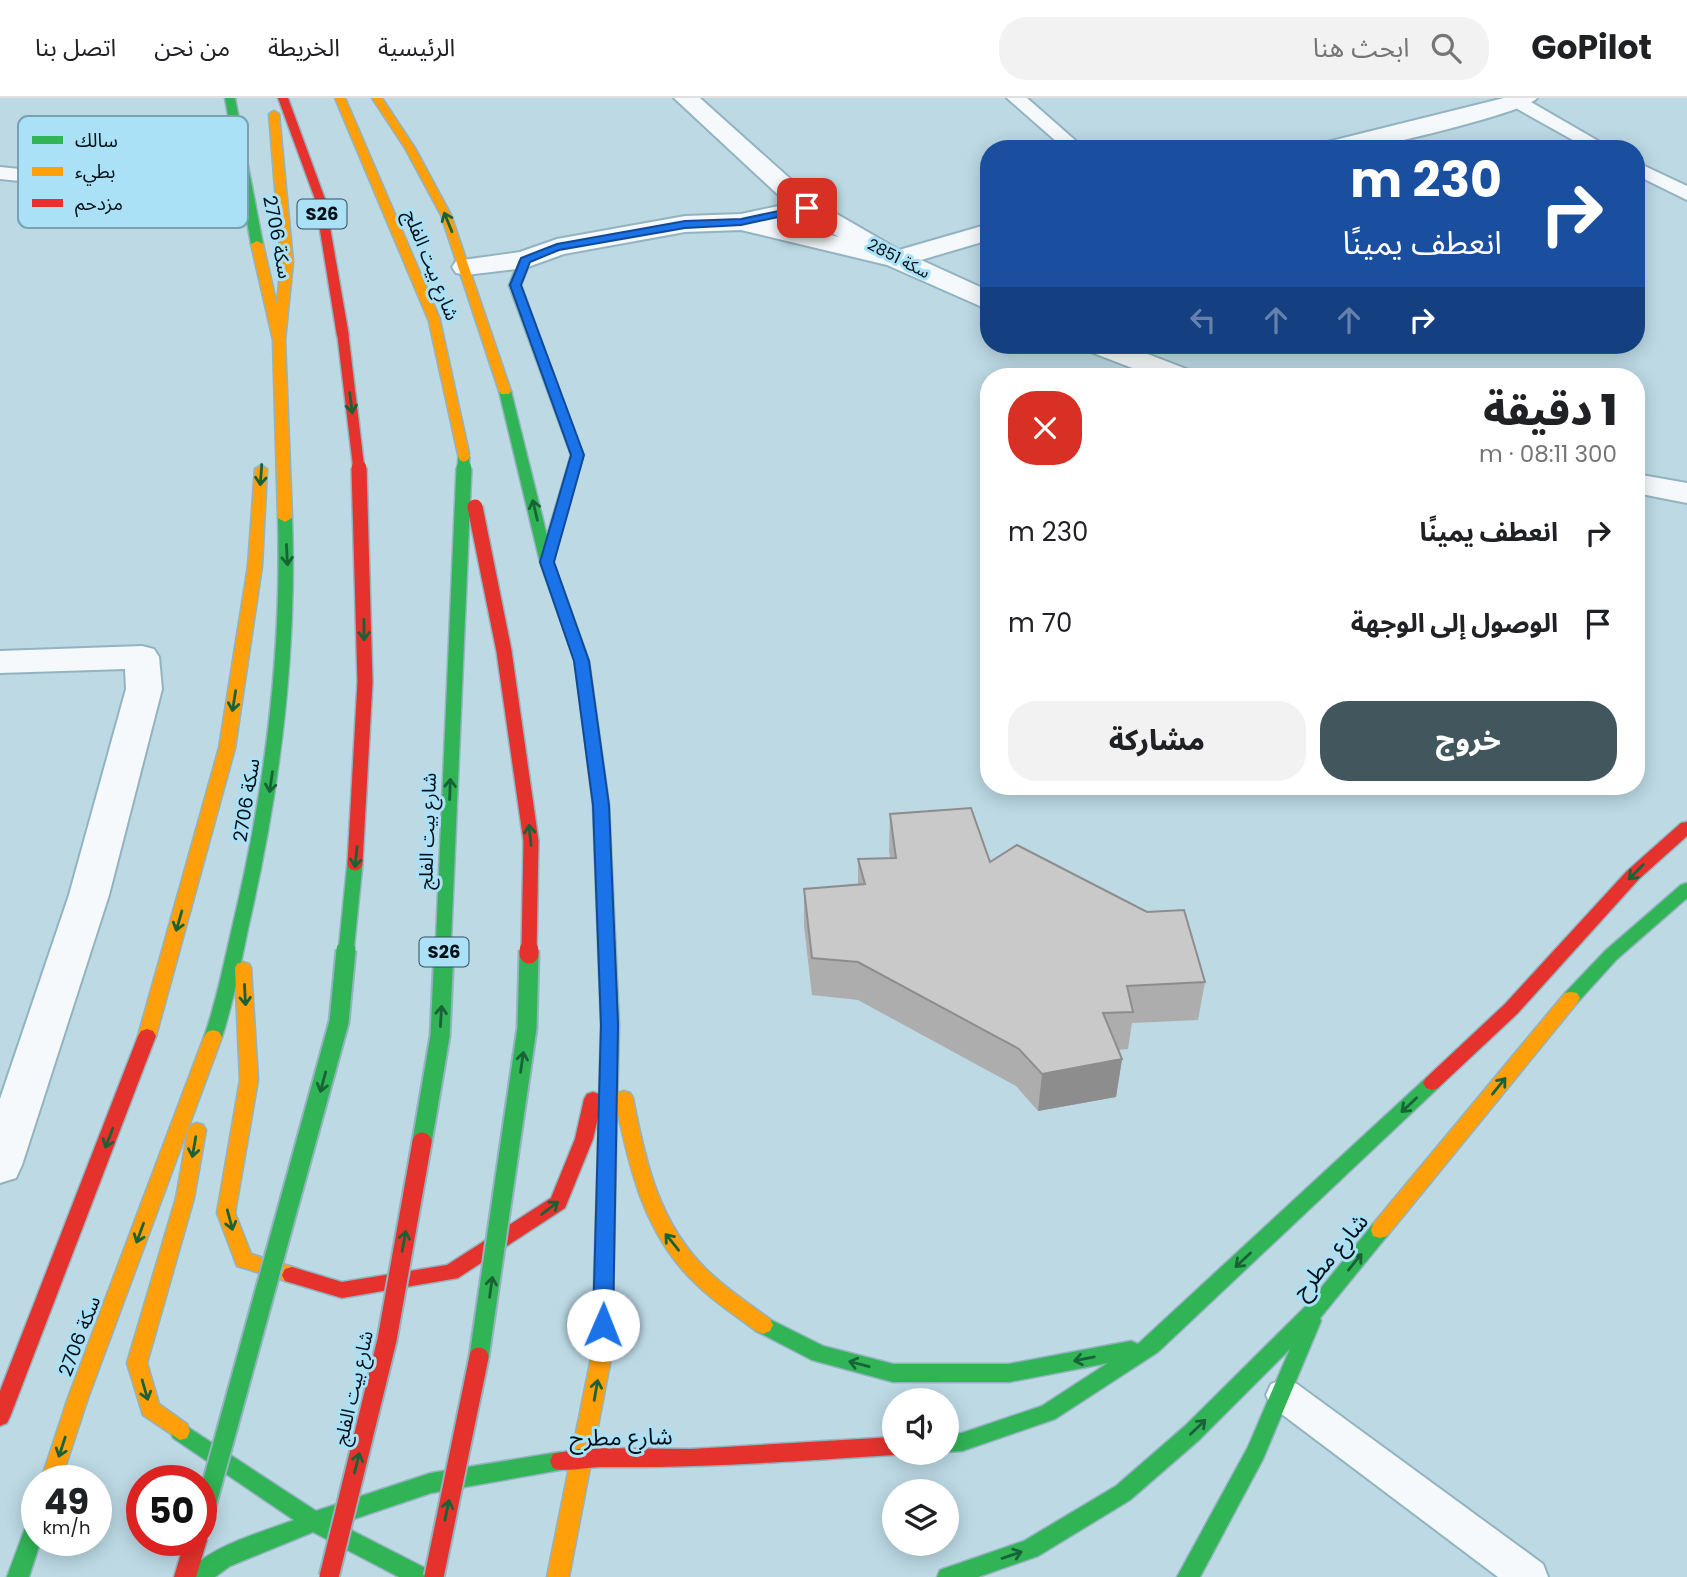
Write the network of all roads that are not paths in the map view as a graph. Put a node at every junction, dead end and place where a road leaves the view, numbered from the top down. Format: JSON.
{"nodes":[{"id":1,"x":230,"y":98,"type":"edge"},
{"id":2,"x":273,"y":98,"type":"edge"},
{"id":3,"x":283,"y":98,"type":"edge"},
{"id":4,"x":340,"y":98,"type":"edge"},
{"id":5,"x":377,"y":98,"type":"edge"},
{"id":6,"x":686,"y":98,"type":"edge"},
{"id":7,"x":1016,"y":98,"type":"edge"},
{"id":8,"x":1522,"y":100,"type":"edge"},
{"id":9,"x":233,"y":116,"type":"edge"},
{"id":10,"x":1065,"y":140,"type":"edge"},
{"id":11,"x":1364,"y":140,"type":"edge"},
{"id":12,"x":1588,"y":140,"type":"edge"},
{"id":13,"x":1645,"y":172,"type":"edge"},
{"id":14,"x":0,"y":173,"type":"edge"},
{"id":15,"x":18,"y":175,"type":"edge"},
{"id":16,"x":1687,"y":194,"type":"edge"},
{"id":17,"x":248,"y":195,"type":"edge"},
{"id":18,"x":807,"y":208,"type":"junction"},
{"id":19,"x":741,"y":222,"type":"junction"},
{"id":20,"x":980,"y":235,"type":"edge"},
{"id":21,"x":896,"y":259,"type":"junction"},
{"id":22,"x":525,"y":260,"type":"junction"},
{"id":23,"x":466,"y":267,"type":"junction"},
{"id":24,"x":980,"y":298,"type":"edge"},
{"id":25,"x":279,"y":340,"type":"junction"},
{"id":26,"x":1122,"y":354,"type":"edge"},
{"id":27,"x":1158,"y":368,"type":"edge"},
{"id":28,"x":279,"y":410,"type":"junction"},
{"id":29,"x":464,"y":455,"type":"junction"},
{"id":30,"x":1645,"y":485,"type":"edge"},
{"id":31,"x":1687,"y":493,"type":"edge"},
{"id":32,"x":547,"y":562,"type":"junction"},
{"id":33,"x":0,"y":662,"type":"edge"},
{"id":34,"x":1687,"y":827,"type":"edge"},
{"id":35,"x":1687,"y":890,"type":"edge"},
{"id":36,"x":241,"y":927,"type":"junction"},
{"id":37,"x":610,"y":1025,"type":"junction"},
{"id":38,"x":215,"y":1031,"type":"junction"},
{"id":39,"x":0,"y":1165,"type":"edge"},
{"id":40,"x":1315,"y":1310,"type":"junction"},
{"id":41,"x":1151,"y":1346,"type":"junction"},
{"id":42,"x":1284,"y":1395,"type":"junction"},
{"id":43,"x":0,"y":1417,"type":"edge"},
{"id":44,"x":959,"y":1442,"type":"edge"},
{"id":45,"x":882,"y":1447,"type":"edge"},
{"id":46,"x":584,"y":1457,"type":"junction"},
{"id":47,"x":56,"y":1465,"type":"edge"},
{"id":48,"x":217,"y":1470,"type":"edge"},
{"id":49,"x":314,"y":1522,"type":"junction"},
{"id":50,"x":25,"y":1556,"type":"edge"},
{"id":51,"x":192,"y":1556,"type":"edge"},
{"id":52,"x":18,"y":1577,"type":"edge"},
{"id":53,"x":186,"y":1577,"type":"edge"},
{"id":54,"x":198,"y":1577,"type":"edge"},
{"id":55,"x":329,"y":1577,"type":"edge"},
{"id":56,"x":421,"y":1577,"type":"edge"},
{"id":57,"x":434,"y":1577,"type":"edge"},
{"id":58,"x":558,"y":1577,"type":"edge"},
{"id":59,"x":948,"y":1577,"type":"edge"},
{"id":60,"x":1188,"y":1577,"type":"edge"},
{"id":61,"x":1529,"y":1577,"type":"edge"}],
"edges":[{"from":1,"to":9,"type":"main road","name":"سكة 2706"},
{"from":2,"to":25,"type":"main road"},
{"from":3,"to":48,"type":"main road","number":"S26","one_way":true,"bridge":true},
{"from":4,"to":29,"type":"main road","name":"شارع بيت الفلج","number":"S26","bridge":true},
{"from":23,"to":5,"type":"main road","one_way":true},
{"from":6,"to":18,"type":"street","name":"سكة 2851"},
{"from":7,"to":10,"type":"lane"},
{"from":8,"to":11,"type":"street"},
{"from":8,"to":12,"type":"lane"},
{"from":13,"to":16,"type":"lane"},
{"from":14,"to":15,"type":"lane"},
{"from":17,"to":25,"type":"main road","name":"سكة 2706"},
{"from":18,"to":19,"type":"street"},
{"from":18,"to":21,"type":"street","name":"سكة 2851"},
{"from":19,"to":21,"type":"street"},
{"from":19,"to":22,"type":"street"},
{"from":20,"to":21,"type":"street"},
{"from":21,"to":24,"type":"street","name":"سكة 2851"},
{"from":22,"to":23,"type":"street"},
{"from":22,"to":32,"type":"main road"},
{"from":32,"to":23,"type":"main road","one_way":true},
{"from":25,"to":28,"type":"main road","name":"سكة 2706"},
{"from":26,"to":27,"type":"street"},
{"from":28,"to":36,"type":"main road","name":"سكة 2706","one_way":true},
{"from":28,"to":43,"type":"main road","one_way":true},
{"from":55,"to":29,"type":"main road","name":"شارع بيت الفلج","number":"S26","one_way":true,"bridge":true},
{"from":57,"to":29,"type":"main road","one_way":true,"bridge":true},
{"from":30,"to":31,"type":"street"},
{"from":32,"to":37,"type":"main road"},
{"from":33,"to":39,"type":"street"},
{"from":34,"to":41,"type":"main road","one_way":true},
{"from":40,"to":35,"type":"main road","name":"شارع مطرح","one_way":true},
{"from":36,"to":37,"type":"main road","one_way":true},
{"from":36,"to":38,"type":"main road","name":"سكة 2706"},
{"from":41,"to":37,"type":"main road","one_way":true},
{"from":46,"to":37,"type":"main road","one_way":true},
{"from":38,"to":47,"type":"main road","name":"سكة 2706","one_way":true},
{"from":38,"to":49,"type":"main road","one_way":true},
{"from":40,"to":42,"type":"main road"},
{"from":59,"to":40,"type":"main road","name":"شارع مطرح","one_way":true},
{"from":41,"to":44,"type":"main road"},
{"from":42,"to":60,"type":"main road"},
{"from":42,"to":61,"type":"lane"},
{"from":45,"to":46,"type":"main road","name":"شارع مطرح"},
{"from":46,"to":49,"type":"main road","name":"شارع مطرح"},
{"from":46,"to":58,"type":"main road"},
{"from":49,"to":54,"type":"main road","name":"شارع مطرح"},
{"from":49,"to":56,"type":"main road"},
{"from":50,"to":52,"type":"main road"},
{"from":51,"to":53,"type":"main road"}]}
